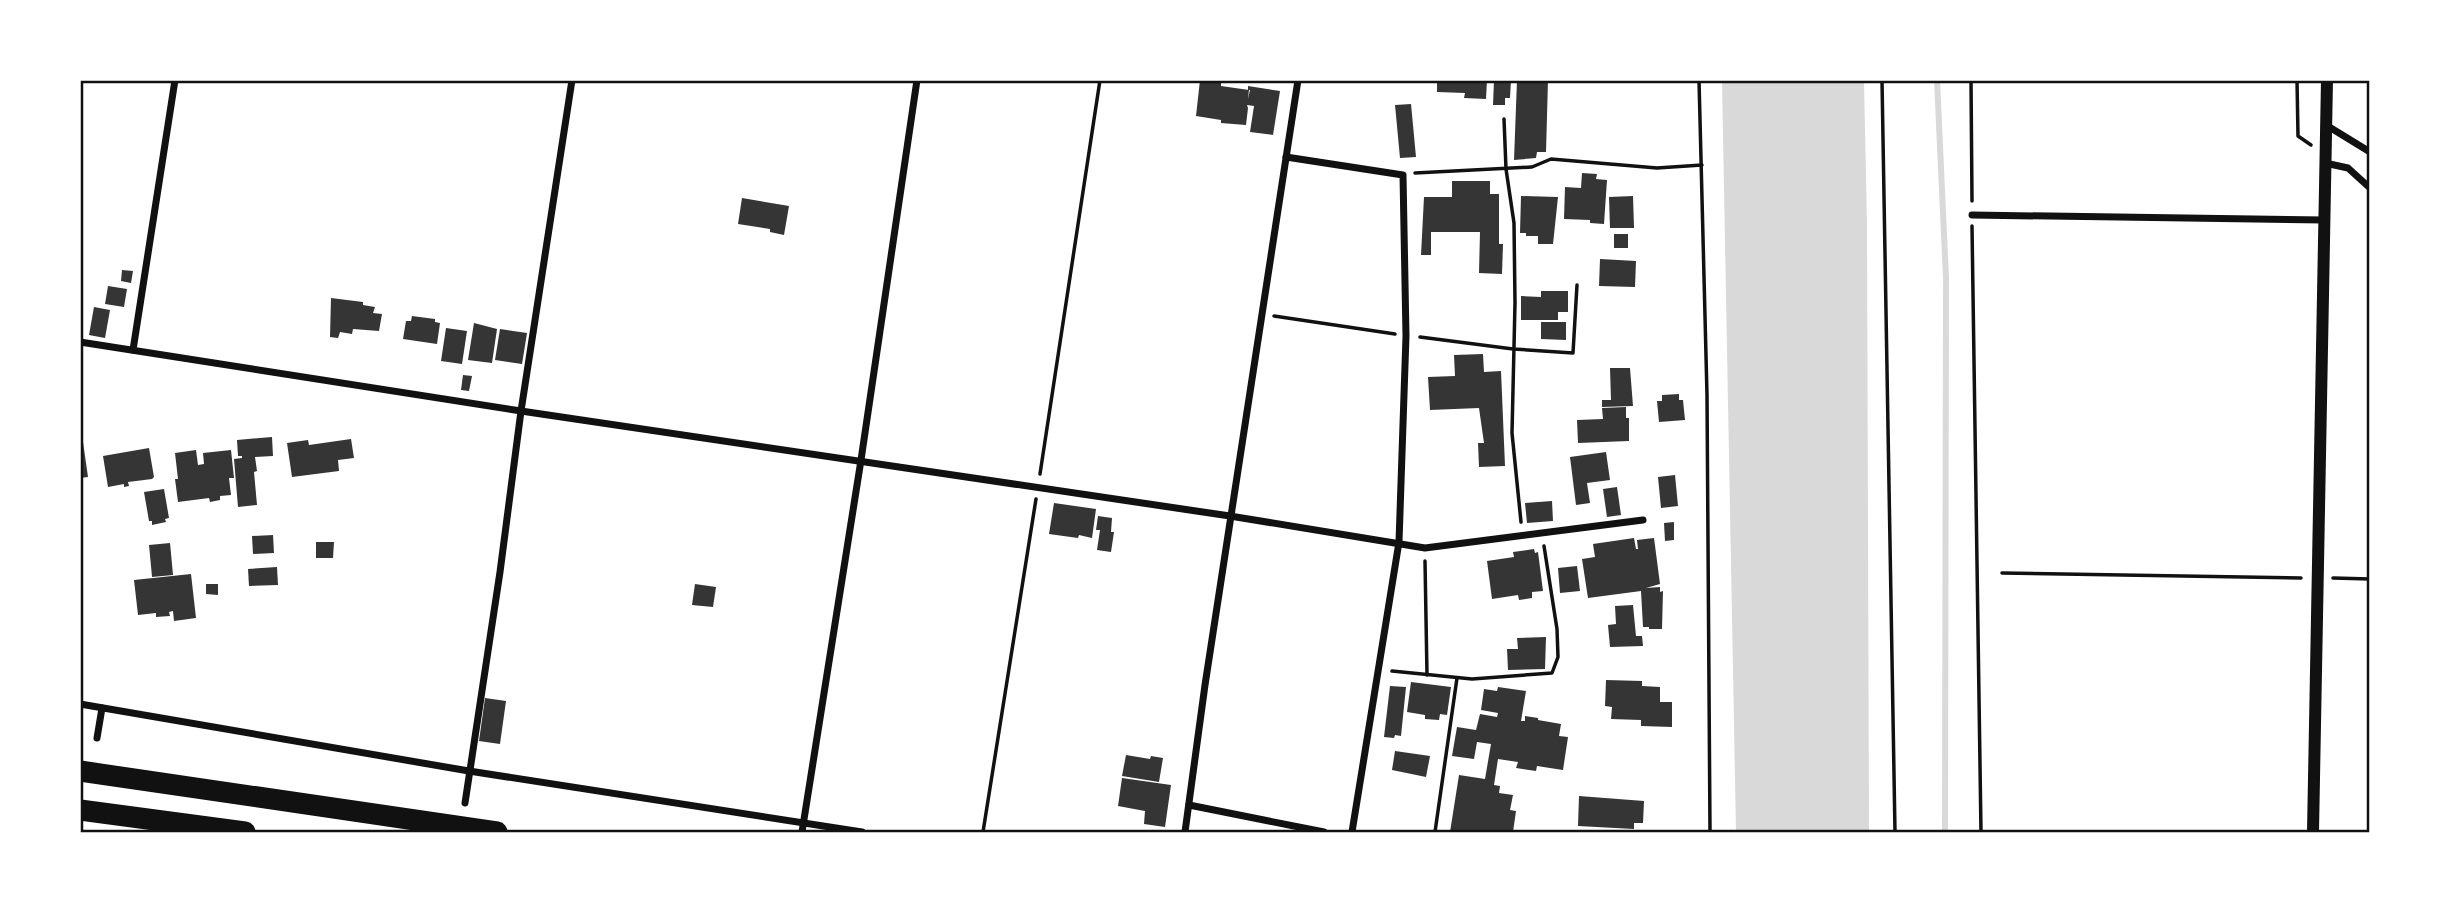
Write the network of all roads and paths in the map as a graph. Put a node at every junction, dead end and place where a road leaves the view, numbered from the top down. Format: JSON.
{"nodes":[{"id":1,"x":174,"y":80,"type":"edge"},
{"id":2,"x":572,"y":80,"type":"edge"},
{"id":3,"x":917,"y":80,"type":"edge"},
{"id":4,"x":1100,"y":80,"type":"edge"},
{"id":5,"x":1293,"y":80,"type":"edge"},
{"id":6,"x":1699,"y":80,"type":"edge"},
{"id":7,"x":1882,"y":80,"type":"edge"},
{"id":8,"x":1971,"y":80,"type":"edge"},
{"id":9,"x":2297,"y":80,"type":"edge"},
{"id":10,"x":2326,"y":80,"type":"edge"},
{"id":11,"x":1298,"y":81,"type":"edge"},
{"id":12,"x":1504,"y":119,"type":"dead end"},
{"id":13,"x":2326,"y":124,"type":"junction"},
{"id":14,"x":2326,"y":149,"type":"junction"},
{"id":15,"x":2370,"y":152,"type":"edge"},
{"id":16,"x":1286,"y":157,"type":"junction"},
{"id":17,"x":2325,"y":163,"type":"junction"},
{"id":18,"x":1702,"y":165,"type":"junction"},
{"id":19,"x":1506,"y":169,"type":"junction"},
{"id":20,"x":1403,"y":175,"type":"junction"},
{"id":21,"x":2370,"y":188,"type":"edge"},
{"id":22,"x":1972,"y":215,"type":"junction"},
{"id":23,"x":2324,"y":220,"type":"junction"},
{"id":24,"x":1577,"y":285,"type":"dead end"},
{"id":25,"x":1262,"y":312,"type":"junction"},
{"id":26,"x":1406,"y":336,"type":"junction"},
{"id":27,"x":80,"y":342,"type":"edge"},
{"id":28,"x":1513,"y":349,"type":"junction"},
{"id":29,"x":133,"y":350,"type":"junction"},
{"id":30,"x":521,"y":411,"type":"junction"},
{"id":31,"x":861,"y":460,"type":"junction"},
{"id":32,"x":1038,"y":488,"type":"junction"},
{"id":33,"x":1230,"y":516,"type":"junction"},
{"id":34,"x":1643,"y":520,"type":"dead end"},
{"id":35,"x":1542,"y":533,"type":"junction"},
{"id":36,"x":1522,"y":536,"type":"junction"},
{"id":37,"x":1399,"y":542,"type":"junction"},
{"id":38,"x":1426,"y":548,"type":"junction"},
{"id":39,"x":2002,"y":573,"type":"dead end"},
{"id":40,"x":2318,"y":578,"type":"junction"},
{"id":41,"x":2370,"y":579,"type":"edge"},
{"id":42,"x":1378,"y":669,"type":"junction"},
{"id":43,"x":1427,"y":675,"type":"junction"},
{"id":44,"x":1457,"y":678,"type":"junction"},
{"id":45,"x":80,"y":704,"type":"edge"},
{"id":46,"x":102,"y":708,"type":"junction"},
{"id":47,"x":97,"y":738,"type":"dead end"},
{"id":48,"x":80,"y":762,"type":"edge"},
{"id":49,"x":80,"y":771,"type":"edge"},
{"id":50,"x":469,"y":771,"type":"junction"},
{"id":51,"x":465,"y":803,"type":"dead end"},
{"id":52,"x":1189,"y":806,"type":"junction"},
{"id":53,"x":80,"y":810,"type":"edge"},
{"id":54,"x":410,"y":819,"type":"junction"},
{"id":55,"x":803,"y":823,"type":"junction"},
{"id":56,"x":245,"y":832,"type":"edge"},
{"id":57,"x":497,"y":832,"type":"edge"},
{"id":58,"x":802,"y":832,"type":"edge"},
{"id":59,"x":862,"y":832,"type":"edge"},
{"id":60,"x":983,"y":832,"type":"edge"},
{"id":61,"x":1185,"y":832,"type":"edge"},
{"id":62,"x":1324,"y":832,"type":"edge"},
{"id":63,"x":1352,"y":832,"type":"edge"},
{"id":64,"x":1435,"y":832,"type":"edge"},
{"id":65,"x":1710,"y":832,"type":"edge"},
{"id":66,"x":1895,"y":832,"type":"edge"},
{"id":67,"x":1981,"y":832,"type":"edge"},
{"id":68,"x":2313,"y":832,"type":"edge"}],
"edges":[{"from":1,"to":29,"type":"street"},
{"from":2,"to":30,"type":"street"},
{"from":3,"to":31,"type":"street"},
{"from":4,"to":32,"type":"path"},
{"from":5,"to":11,"type":"street"},
{"from":6,"to":18,"type":"path"},
{"from":7,"to":66,"type":"path"},
{"from":8,"to":22,"type":"path"},
{"from":9,"to":14,"type":"path"},
{"from":10,"to":13,"type":"street"},
{"from":11,"to":16,"type":"street"},
{"from":12,"to":19,"type":"path"},
{"from":13,"to":14,"type":"street"},
{"from":13,"to":15,"type":"street"},
{"from":14,"to":17,"type":"street"},
{"from":16,"to":20,"type":"street"},
{"from":16,"to":25,"type":"street"},
{"from":17,"to":21,"type":"street"},
{"from":17,"to":23,"type":"street"},
{"from":18,"to":19,"type":"path"},
{"from":18,"to":65,"type":"path"},
{"from":19,"to":20,"type":"path"},
{"from":19,"to":28,"type":"path"},
{"from":20,"to":26,"type":"street"},
{"from":22,"to":23,"type":"street"},
{"from":22,"to":67,"type":"path"},
{"from":23,"to":40,"type":"street"},
{"from":24,"to":28,"type":"path"},
{"from":25,"to":26,"type":"path"},
{"from":25,"to":33,"type":"street"},
{"from":26,"to":28,"type":"path"},
{"from":26,"to":37,"type":"street"},
{"from":27,"to":29,"type":"street"},
{"from":28,"to":36,"type":"path"},
{"from":29,"to":30,"type":"street"},
{"from":30,"to":31,"type":"street"},
{"from":30,"to":50,"type":"street"},
{"from":31,"to":32,"type":"street"},
{"from":31,"to":55,"type":"street"},
{"from":32,"to":33,"type":"street"},
{"from":32,"to":60,"type":"path"},
{"from":33,"to":37,"type":"street"},
{"from":33,"to":52,"type":"street"},
{"from":34,"to":35,"type":"street"},
{"from":35,"to":36,"type":"street"},
{"from":35,"to":44,"type":"path"},
{"from":36,"to":38,"type":"street"},
{"from":37,"to":38,"type":"street"},
{"from":37,"to":42,"type":"street"},
{"from":38,"to":43,"type":"path"},
{"from":39,"to":40,"type":"path"},
{"from":40,"to":41,"type":"path"},
{"from":40,"to":68,"type":"street"},
{"from":42,"to":43,"type":"path"},
{"from":42,"to":63,"type":"street"},
{"from":43,"to":44,"type":"path"},
{"from":44,"to":64,"type":"path"},
{"from":45,"to":46,"type":"street"},
{"from":46,"to":47,"type":"street"},
{"from":46,"to":50,"type":"street"},
{"from":48,"to":54,"type":"highway"},
{"from":49,"to":54,"type":"highway"},
{"from":50,"to":51,"type":"street"},
{"from":50,"to":55,"type":"street"},
{"from":52,"to":61,"type":"street"},
{"from":52,"to":62,"type":"street"},
{"from":53,"to":56,"type":"highway"},
{"from":54,"to":57,"type":"highway"},
{"from":55,"to":58,"type":"street"},
{"from":55,"to":59,"type":"street"}]}
